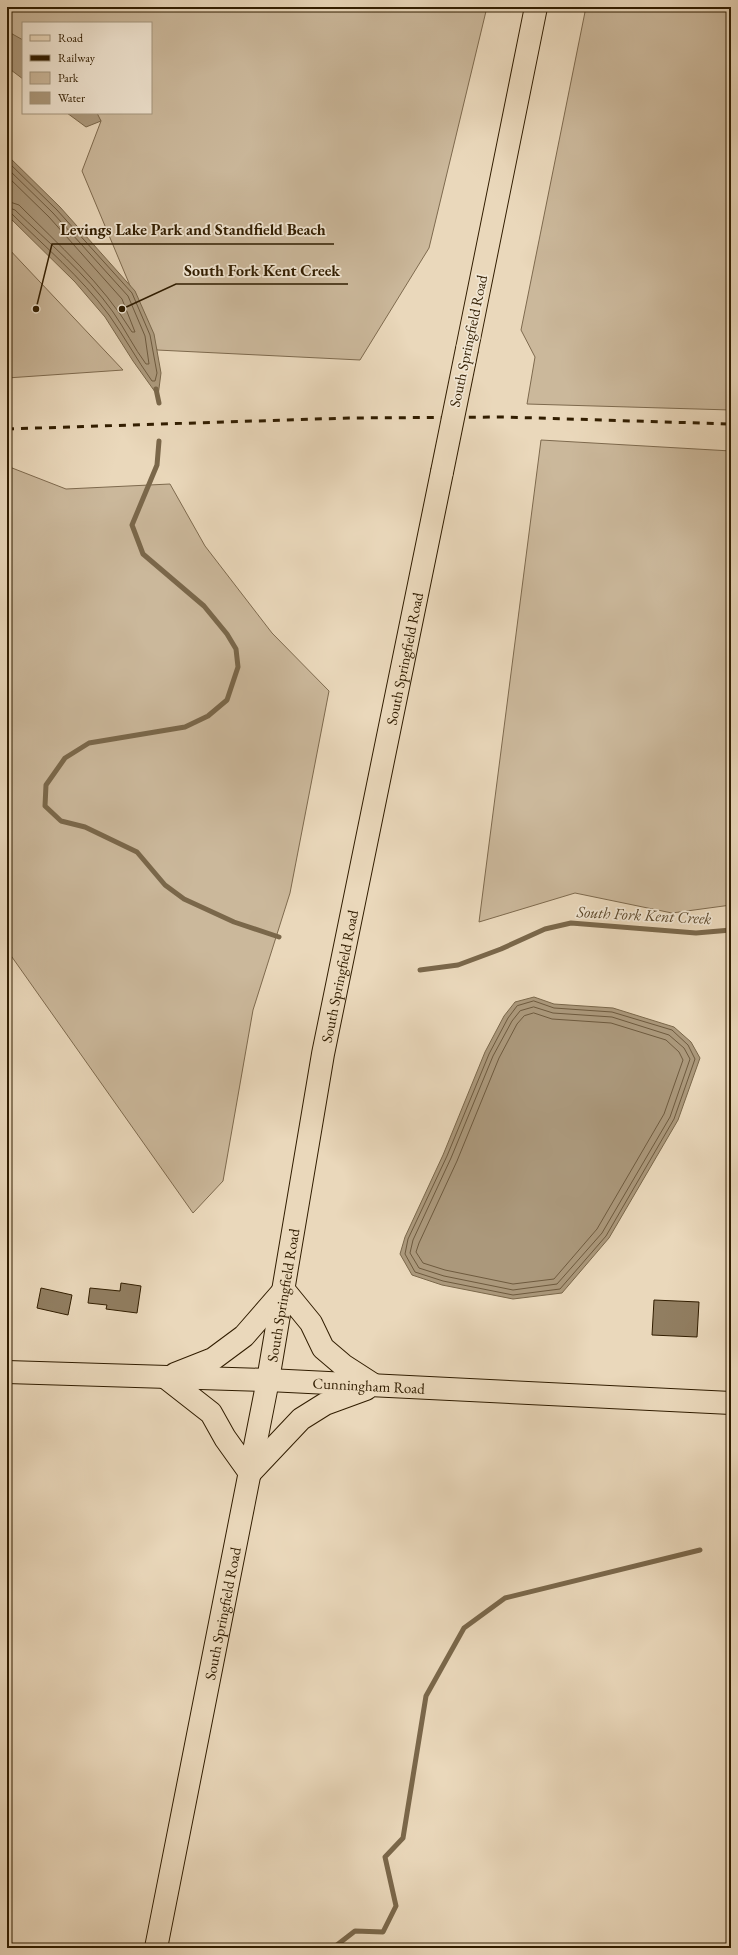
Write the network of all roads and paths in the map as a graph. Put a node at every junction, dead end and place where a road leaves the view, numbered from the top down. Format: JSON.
{"nodes":[{"id":1,"x":536,"y":7,"type":"edge"},
{"id":2,"x":284,"y":1290,"type":"junction"},
{"id":3,"x":7,"y":1372,"type":"edge"},
{"id":4,"x":165,"y":1377,"type":"junction"},
{"id":5,"x":268,"y":1380,"type":"junction"},
{"id":6,"x":375,"y":1385,"type":"junction"},
{"id":7,"x":731,"y":1403,"type":"edge"},
{"id":8,"x":250,"y":1473,"type":"junction"},
{"id":9,"x":156,"y":1948,"type":"edge"}],
"edges":[{"from":1,"to":2,"type":"main road","name":"South Springfield Road","bridge":true},
{"from":2,"to":4,"type":"main road"},
{"from":2,"to":5,"type":"main road","name":"South Springfield Road"},
{"from":2,"to":6,"type":"main road"},
{"from":3,"to":4,"type":"main road","name":"Cunningham Road"},
{"from":4,"to":5,"type":"main road","name":"Cunningham Road"},
{"from":4,"to":8,"type":"main road"},
{"from":5,"to":6,"type":"main road","name":"Cunningham Road"},
{"from":5,"to":8,"type":"main road","name":"South Springfield Road"},
{"from":6,"to":7,"type":"main road","name":"Cunningham Road"},
{"from":6,"to":8,"type":"main road"},
{"from":8,"to":9,"type":"main road","name":"South Springfield Road"}]}
